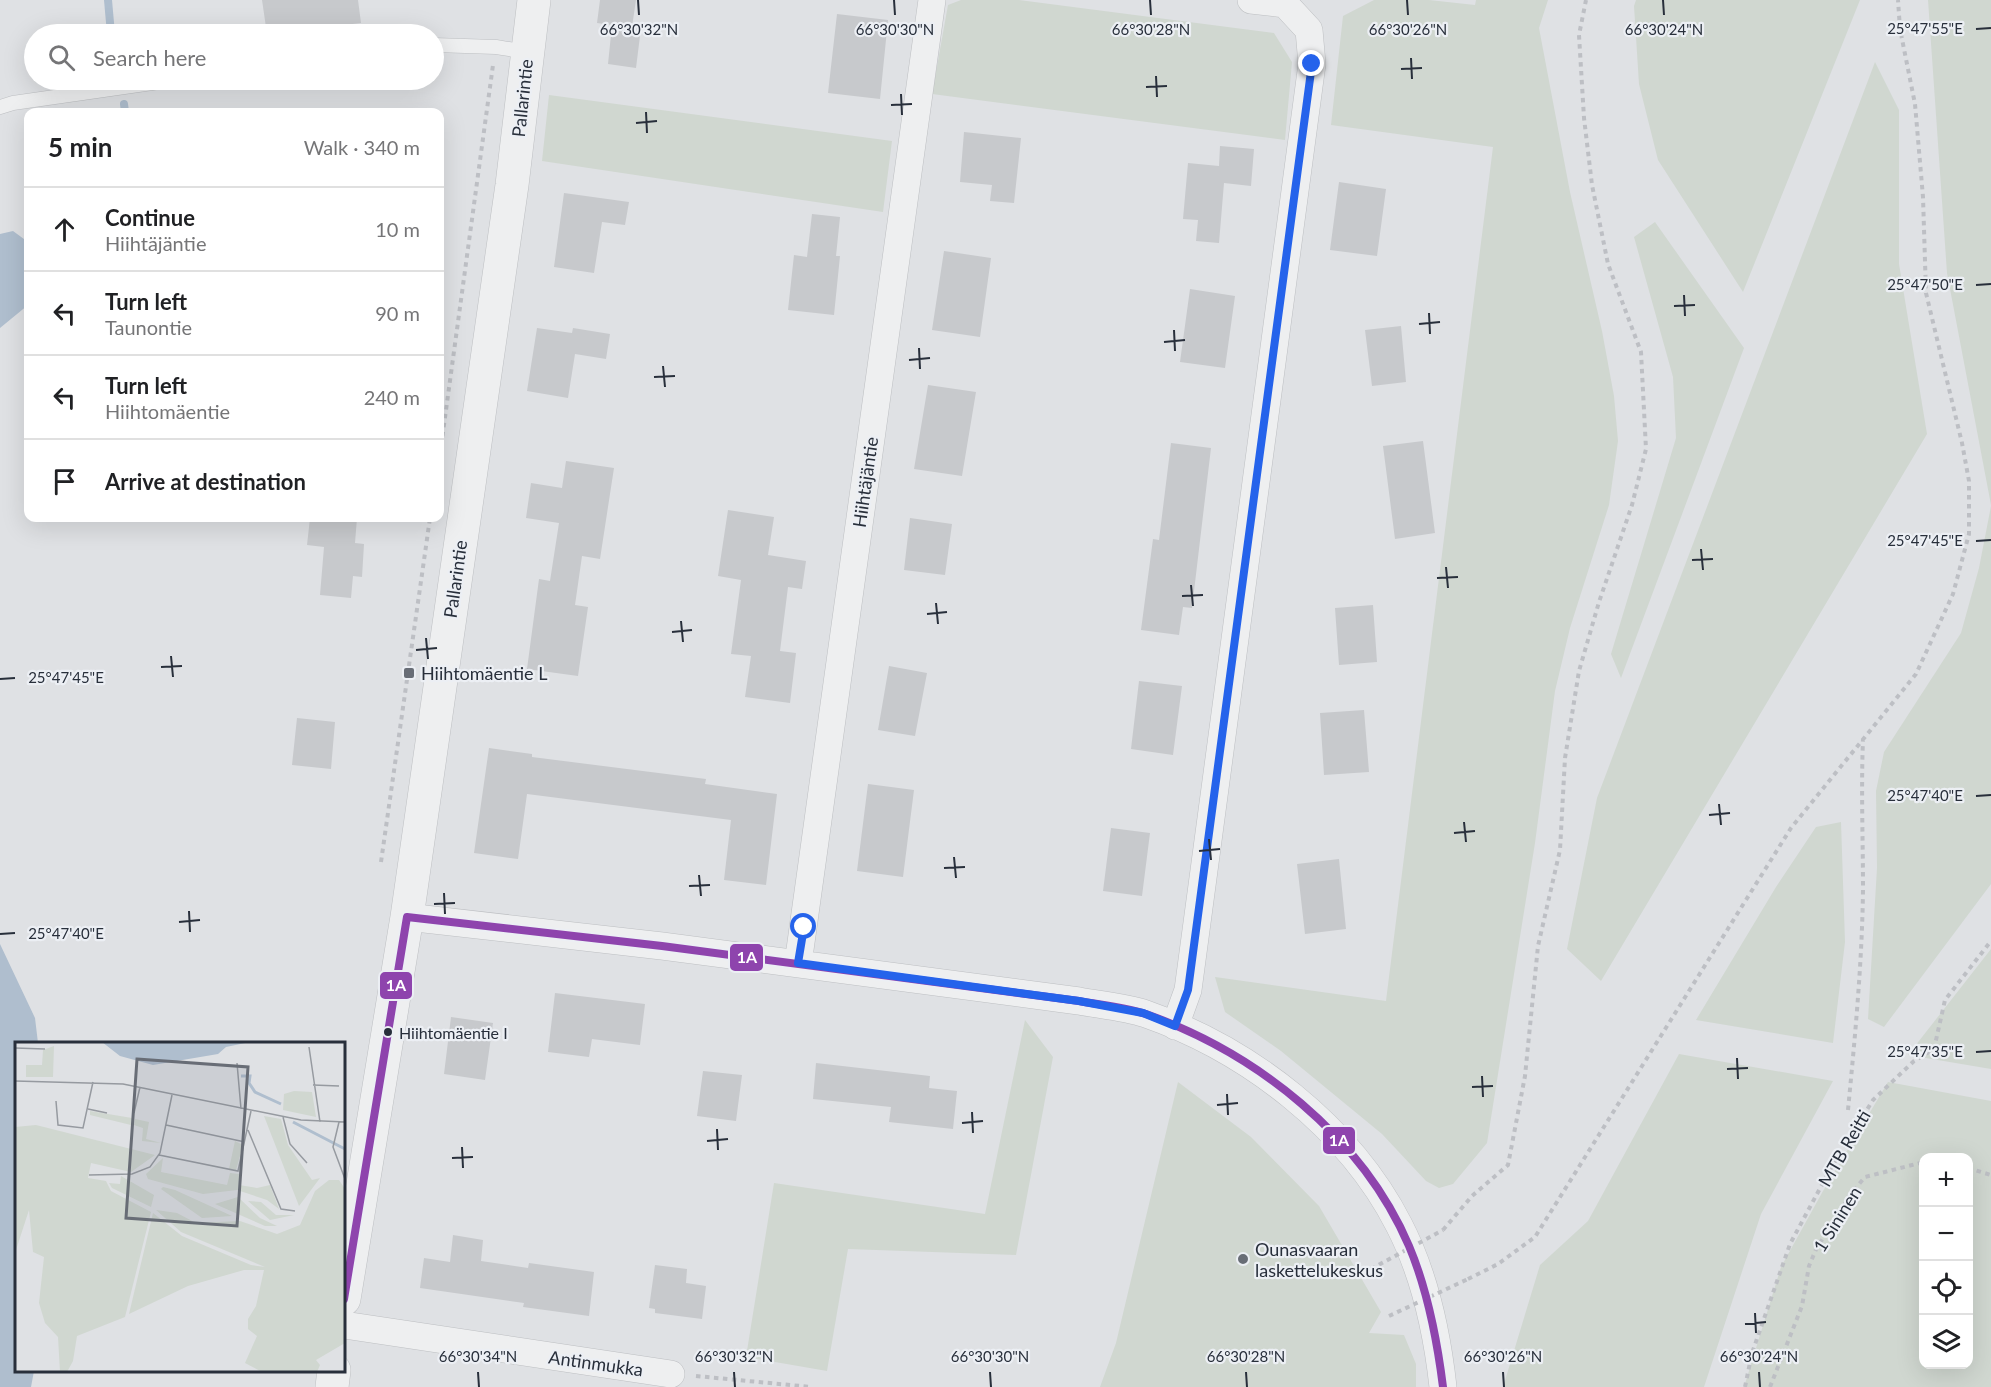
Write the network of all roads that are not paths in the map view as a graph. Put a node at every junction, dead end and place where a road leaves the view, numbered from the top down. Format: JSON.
{"nodes":[{"id":1,"x":534,"y":0,"type":"edge"},
{"id":2,"x":932,"y":0,"type":"edge"},
{"id":3,"x":1251,"y":0,"type":"edge"},
{"id":4,"x":444,"y":46,"type":"edge"},
{"id":5,"x":512,"y":50,"type":"junction"},
{"id":6,"x":103,"y":90,"type":"edge"},
{"id":7,"x":0,"y":107,"type":"edge"},
{"id":8,"x":407,"y":917,"type":"junction"},
{"id":9,"x":798,"y":963,"type":"junction"},
{"id":10,"x":1175,"y":1026,"type":"junction"},
{"id":11,"x":345,"y":1293,"type":"edge"},
{"id":12,"x":345,"y":1325,"type":"edge"},
{"id":13,"x":334,"y":1372,"type":"edge"},
{"id":14,"x":671,"y":1374,"type":"road end"},
{"id":15,"x":332,"y":1387,"type":"edge"},
{"id":16,"x":1443,"y":1387,"type":"edge"}],
"edges":[{"from":1,"to":5,"type":"street","name":"Pallarintie"},
{"from":2,"to":9,"type":"street","name":"Hiihtäjäntie"},
{"from":3,"to":10,"type":"street"},
{"from":4,"to":5,"type":"lane"},
{"from":5,"to":8,"type":"street","name":"Pallarintie"},
{"from":6,"to":7,"type":"lane"},
{"from":8,"to":9,"type":"street"},
{"from":8,"to":11,"type":"street","name":"Pallarintie"},
{"from":9,"to":10,"type":"street"},
{"from":10,"to":16,"type":"street"},
{"from":12,"to":14,"type":"street","name":"Antinmukka"},
{"from":13,"to":15,"type":"street"}]}
